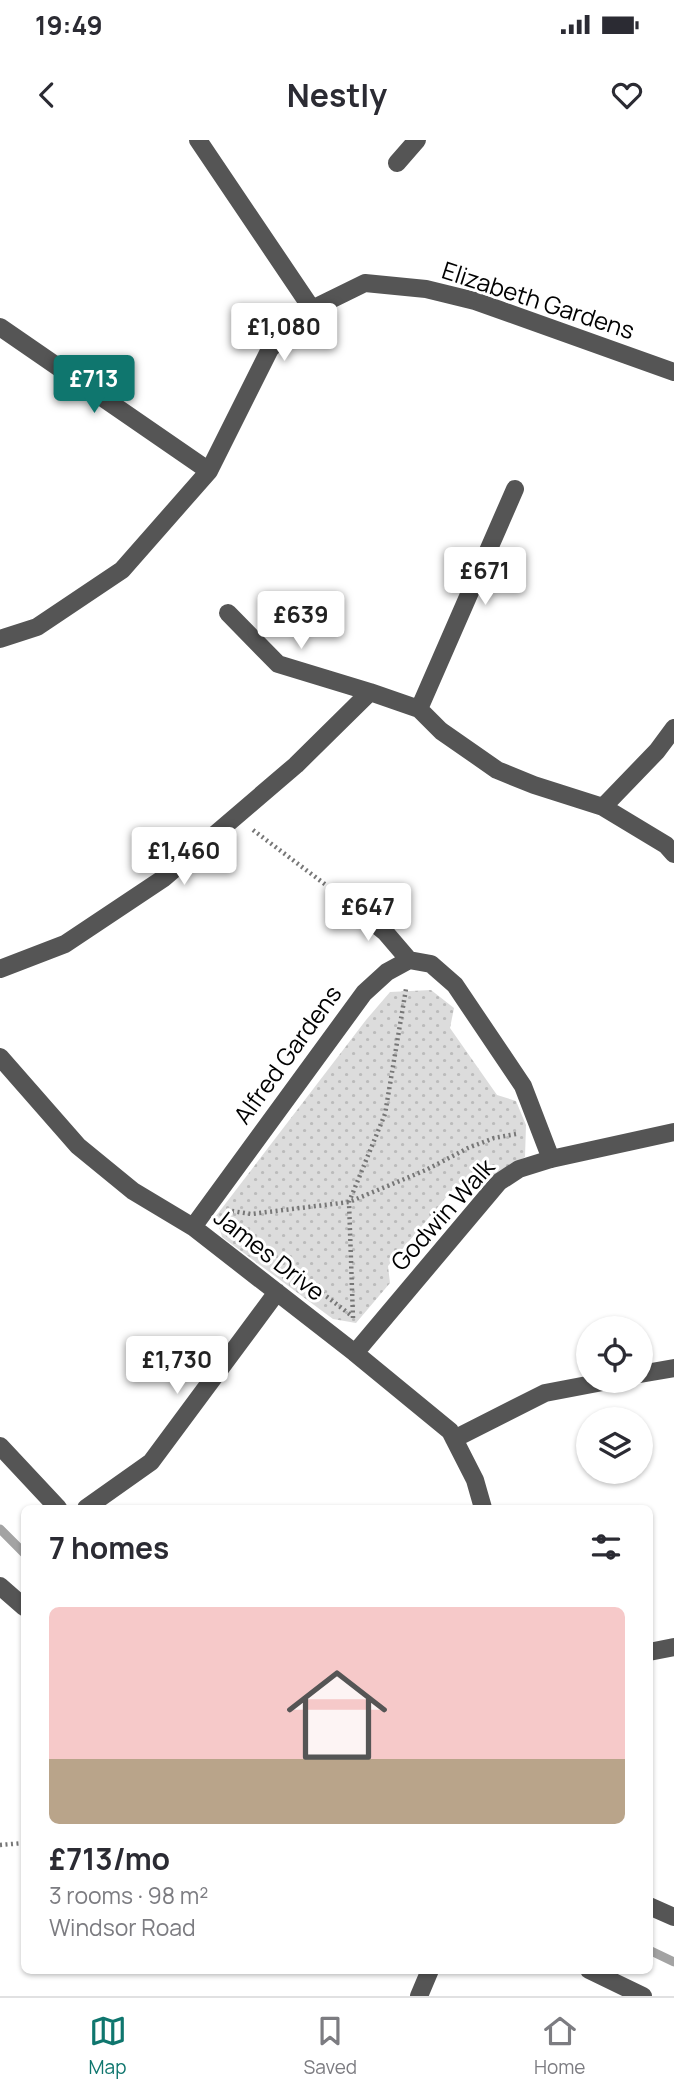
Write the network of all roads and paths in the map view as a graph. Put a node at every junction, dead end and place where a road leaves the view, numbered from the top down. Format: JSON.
{"nodes":[{"id":1,"x":198,"y":140,"type":"edge"},
{"id":2,"x":417,"y":140,"type":"edge"},
{"id":3,"x":397,"y":163,"type":"dead end"},
{"id":4,"x":312,"y":309,"type":"junction"},
{"id":5,"x":0,"y":327,"type":"edge"},
{"id":6,"x":674,"y":372,"type":"edge"},
{"id":7,"x":209,"y":471,"type":"junction"},
{"id":8,"x":515,"y":489,"type":"dead end"},
{"id":9,"x":228,"y":613,"type":"dead end"},
{"id":10,"x":0,"y":639,"type":"edge"},
{"id":11,"x":370,"y":692,"type":"junction"},
{"id":12,"x":419,"y":709,"type":"junction"},
{"id":13,"x":674,"y":728,"type":"edge"},
{"id":14,"x":603,"y":807,"type":"junction"},
{"id":15,"x":236,"y":817,"type":"junction"},
{"id":16,"x":674,"y":854,"type":"edge"},
{"id":17,"x":348,"y":902,"type":"joint"},
{"id":18,"x":409,"y":961,"type":"junction"},
{"id":19,"x":0,"y":969,"type":"edge"},
{"id":20,"x":0,"y":1057,"type":"edge"},
{"id":21,"x":541,"y":1130,"type":"junction"},
{"id":22,"x":674,"y":1132,"type":"edge"},
{"id":23,"x":551,"y":1159,"type":"junction"},
{"id":24,"x":349,"y":1202,"type":"junction"},
{"id":25,"x":207,"y":1207,"type":"junction"},
{"id":26,"x":193,"y":1227,"type":"junction"},
{"id":27,"x":277,"y":1292,"type":"junction"},
{"id":28,"x":355,"y":1353,"type":"junction"},
{"id":29,"x":674,"y":1367,"type":"edge"},
{"id":30,"x":653,"y":1371,"type":"edge"},
{"id":31,"x":576,"y":1388,"type":"edge"},
{"id":32,"x":454,"y":1439,"type":"junction"},
{"id":33,"x":0,"y":1446,"type":"edge"},
{"id":34,"x":55,"y":1505,"type":"edge"},
{"id":35,"x":90,"y":1505,"type":"edge"},
{"id":36,"x":482,"y":1505,"type":"edge"},
{"id":37,"x":0,"y":1586,"type":"edge"},
{"id":38,"x":21,"y":1604,"type":"edge"},
{"id":39,"x":674,"y":1647,"type":"edge"},
{"id":40,"x":653,"y":1651,"type":"edge"},
{"id":41,"x":21,"y":1843,"type":"edge"},
{"id":42,"x":0,"y":1845,"type":"edge"},
{"id":43,"x":653,"y":1908,"type":"edge"},
{"id":44,"x":674,"y":1917,"type":"edge"},
{"id":45,"x":428,"y":1974,"type":"edge"},
{"id":46,"x":597,"y":1974,"type":"edge"},
{"id":47,"x":419,"y":1996,"type":"edge"},
{"id":48,"x":643,"y":1996,"type":"edge"}],
"edges":[{"from":1,"to":4,"type":"street"},
{"from":2,"to":3,"type":"street"},
{"from":4,"to":6,"type":"street","name":"Elizabeth Gardens"},
{"from":4,"to":7,"type":"street","name":"Elizabeth Gardens"},
{"from":5,"to":7,"type":"street"},
{"from":7,"to":10,"type":"street","name":"Elizabeth Gardens"},
{"from":8,"to":12,"type":"street"},
{"from":9,"to":11,"type":"street"},
{"from":11,"to":12,"type":"street"},
{"from":11,"to":15,"type":"street"},
{"from":12,"to":14,"type":"street"},
{"from":13,"to":14,"type":"street"},
{"from":14,"to":16,"type":"street"},
{"from":15,"to":17,"type":"path"},
{"from":15,"to":19,"type":"street"},
{"from":17,"to":18,"type":"street"},
{"from":18,"to":21,"type":"street"},
{"from":18,"to":24,"type":"path"},
{"from":18,"to":25,"type":"street","name":"Alfred Gardens"},
{"from":20,"to":26,"type":"street","name":"James Drive"},
{"from":21,"to":23,"type":"street"},
{"from":21,"to":24,"type":"path"},
{"from":22,"to":23,"type":"street","name":"Godwin Walk"},
{"from":23,"to":28,"type":"street","name":"Godwin Walk"},
{"from":24,"to":25,"type":"path"},
{"from":24,"to":28,"type":"path"},
{"from":25,"to":26,"type":"street","name":"Alfred Gardens"},
{"from":26,"to":27,"type":"street","name":"James Drive"},
{"from":27,"to":28,"type":"street","name":"James Drive"},
{"from":27,"to":35,"type":"street"},
{"from":28,"to":32,"type":"street","name":"James Drive"},
{"from":29,"to":30,"type":"street"},
{"from":31,"to":32,"type":"street"},
{"from":32,"to":36,"type":"street","name":"James Drive"},
{"from":33,"to":34,"type":"street"},
{"from":37,"to":38,"type":"street"},
{"from":39,"to":40,"type":"street"},
{"from":41,"to":42,"type":"path"},
{"from":43,"to":44,"type":"street"},
{"from":45,"to":47,"type":"street"},
{"from":46,"to":48,"type":"street"}]}
